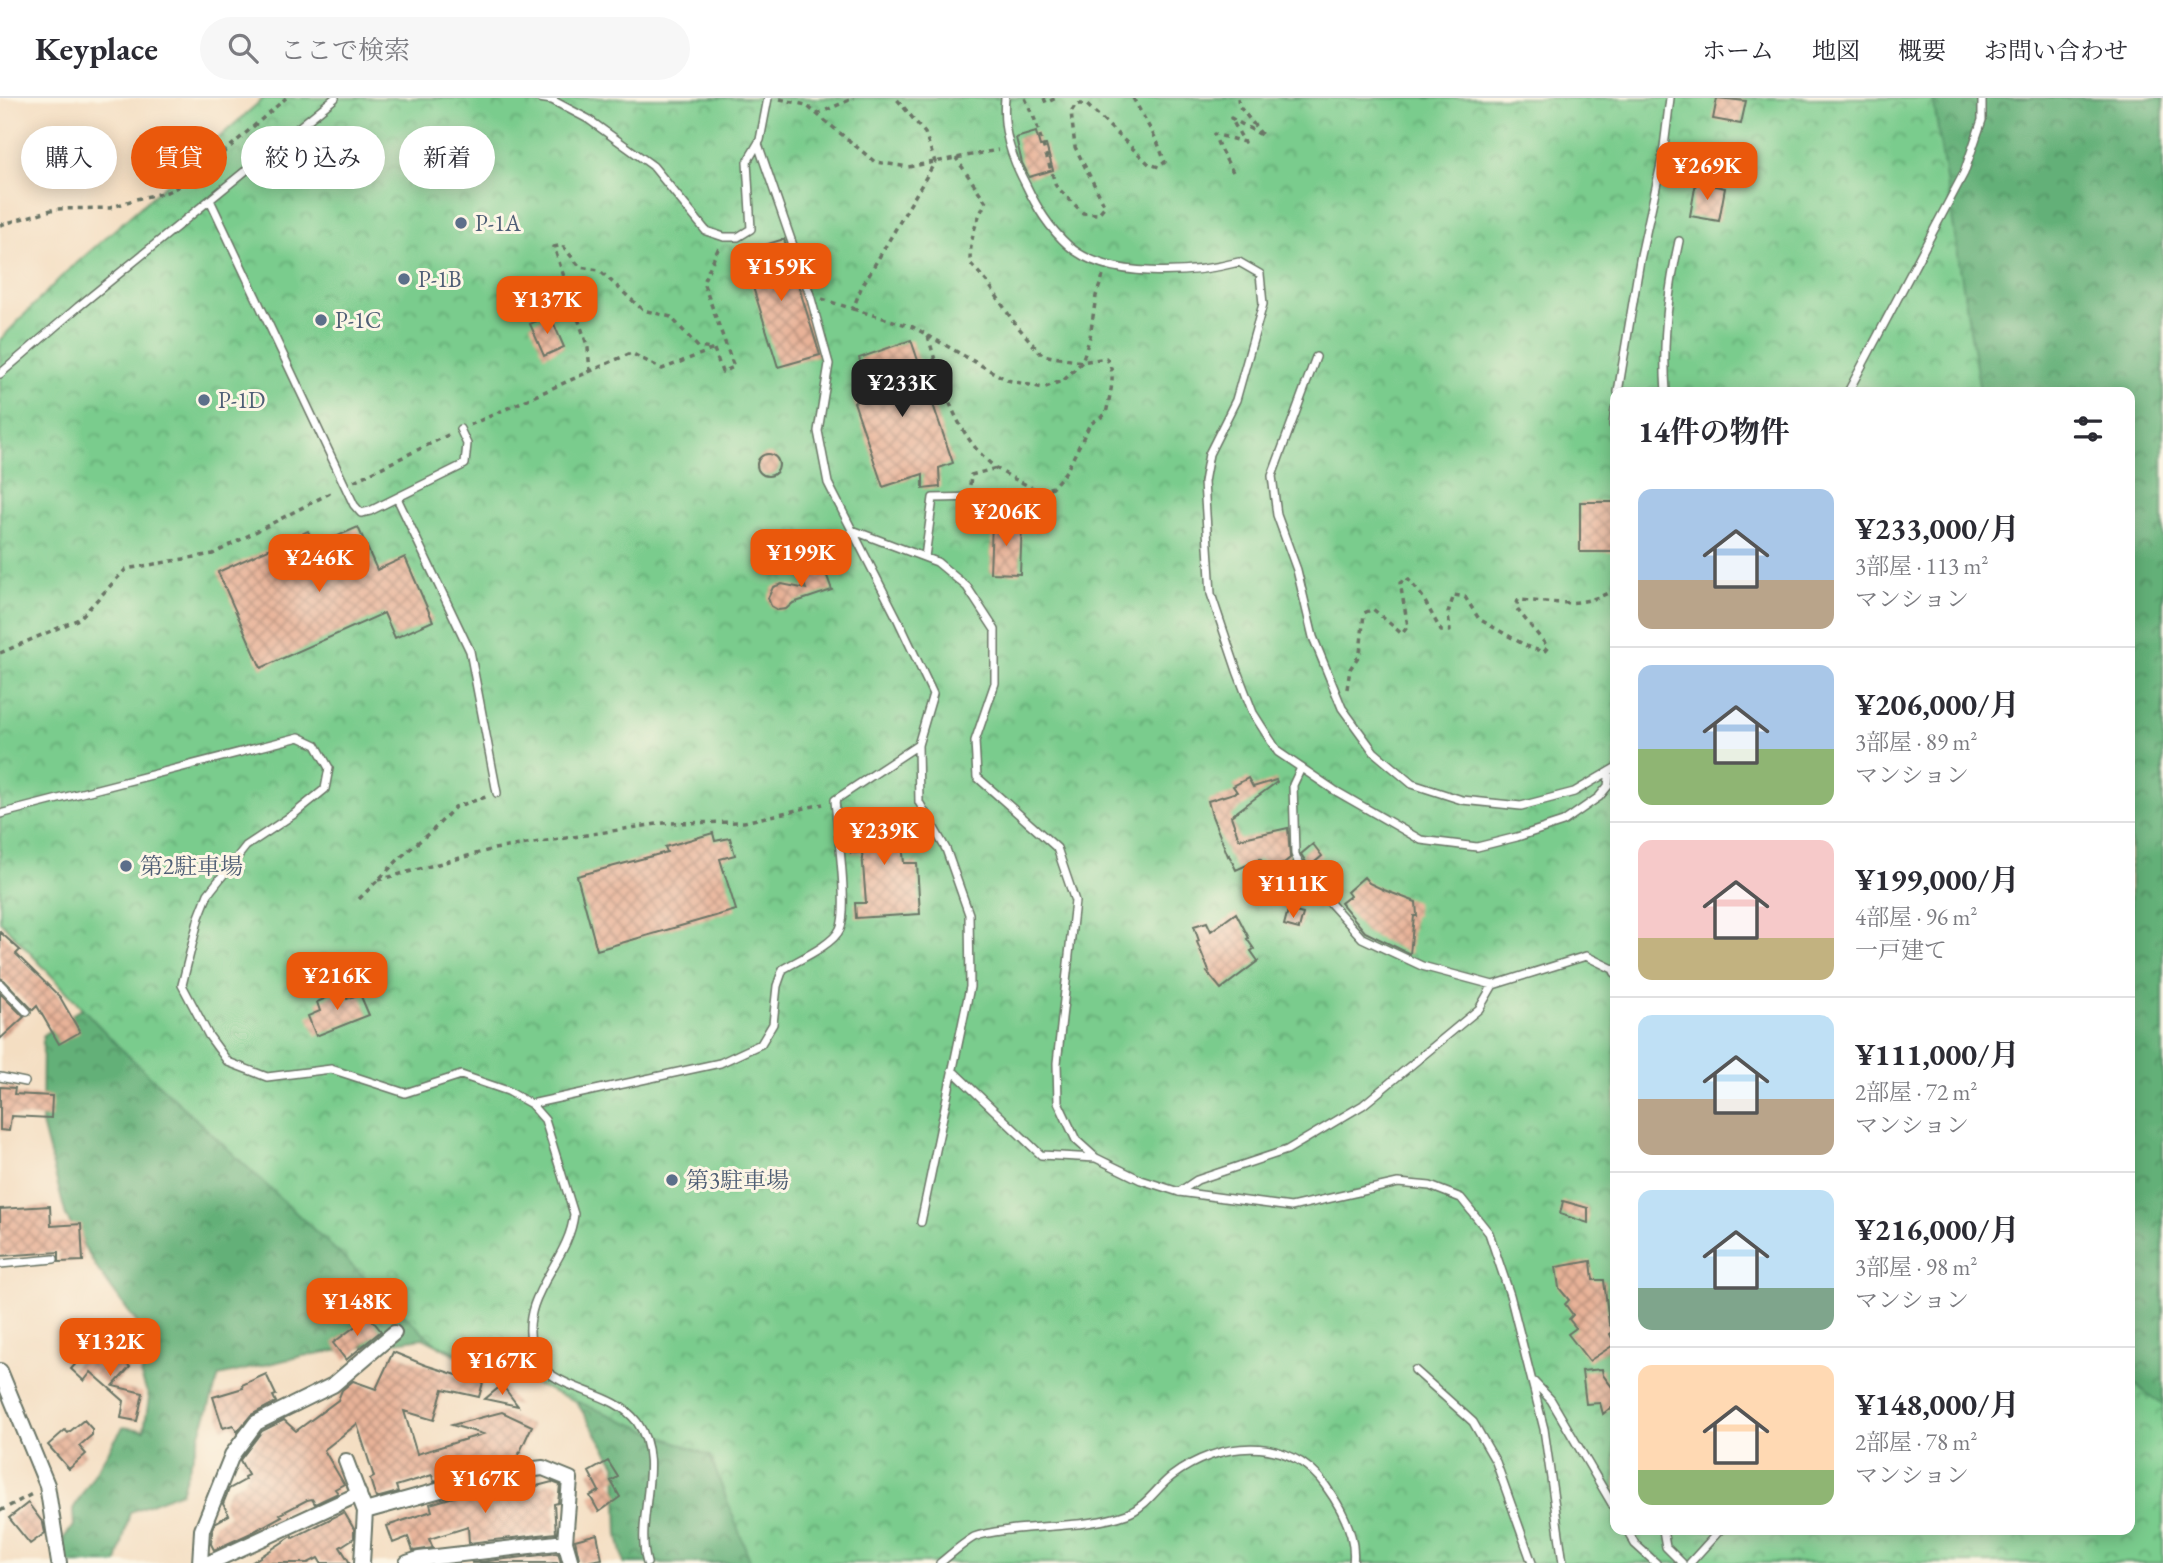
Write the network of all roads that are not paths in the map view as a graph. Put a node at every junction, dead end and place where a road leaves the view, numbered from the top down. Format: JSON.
{"nodes":[{"id":1,"x":335,"y":98,"type":"edge"},
{"id":2,"x":540,"y":98,"type":"edge"},
{"id":3,"x":768,"y":98,"type":"edge"},
{"id":4,"x":1005,"y":98,"type":"edge"},
{"id":5,"x":1670,"y":98,"type":"edge"},
{"id":6,"x":1982,"y":98,"type":"edge"},
{"id":7,"x":758,"y":144,"type":"junction"},
{"id":8,"x":209,"y":200,"type":"junction"},
{"id":9,"x":1679,"y":241,"type":"dead end"},
{"id":10,"x":1316,"y":357,"type":"dead end"},
{"id":11,"x":0,"y":374,"type":"edge"},
{"id":12,"x":1619,"y":387,"type":"edge"},
{"id":13,"x":1666,"y":387,"type":"edge"},
{"id":14,"x":1851,"y":387,"type":"edge"},
{"id":15,"x":460,"y":429,"type":"road end"},
{"id":16,"x":981,"y":497,"type":"dead end"},
{"id":17,"x":397,"y":498,"type":"junction"},
{"id":18,"x":852,"y":530,"type":"junction"},
{"id":19,"x":925,"y":557,"type":"junction"},
{"id":20,"x":918,"y":745,"type":"junction"},
{"id":21,"x":1301,"y":768,"type":"junction"},
{"id":22,"x":1610,"y":770,"type":"edge"},
{"id":23,"x":1610,"y":778,"type":"edge"},
{"id":24,"x":497,"y":793,"type":"road end"},
{"id":25,"x":0,"y":814,"type":"edge"},
{"id":26,"x":1610,"y":969,"type":"edge"},
{"id":27,"x":0,"y":984,"type":"edge"},
{"id":28,"x":1493,"y":985,"type":"junction"},
{"id":29,"x":27,"y":1012,"type":"dead end"},
{"id":30,"x":952,"y":1070,"type":"junction"},
{"id":31,"x":0,"y":1077,"type":"edge"},
{"id":32,"x":25,"y":1082,"type":"dead end"},
{"id":33,"x":531,"y":1104,"type":"junction"},
{"id":34,"x":1096,"y":1158,"type":"junction"},
{"id":35,"x":1179,"y":1192,"type":"junction"},
{"id":36,"x":922,"y":1222,"type":"dead end"},
{"id":37,"x":54,"y":1259,"type":"dead end"},
{"id":38,"x":0,"y":1264,"type":"edge"},
{"id":39,"x":394,"y":1333,"type":"dead end"},
{"id":40,"x":1415,"y":1370,"type":"dead end"},
{"id":41,"x":0,"y":1371,"type":"edge"},
{"id":42,"x":1533,"y":1382,"type":"junction"},
{"id":43,"x":346,"y":1461,"type":"dead end"},
{"id":44,"x":359,"y":1494,"type":"junction"},
{"id":45,"x":1610,"y":1500,"type":"edge"},
{"id":46,"x":365,"y":1511,"type":"junction"},
{"id":47,"x":1630,"y":1535,"type":"edge"},
{"id":48,"x":1664,"y":1535,"type":"edge"},
{"id":49,"x":1715,"y":1535,"type":"edge"},
{"id":50,"x":565,"y":1542,"type":"junction"},
{"id":51,"x":487,"y":1557,"type":"edge"},
{"id":52,"x":59,"y":1563,"type":"edge"},
{"id":53,"x":200,"y":1563,"type":"edge"},
{"id":54,"x":209,"y":1563,"type":"edge"},
{"id":55,"x":362,"y":1563,"type":"edge"},
{"id":56,"x":407,"y":1563,"type":"edge"},
{"id":57,"x":571,"y":1563,"type":"edge"},
{"id":58,"x":647,"y":1563,"type":"edge"},
{"id":59,"x":940,"y":1563,"type":"edge"},
{"id":60,"x":1353,"y":1563,"type":"edge"},
{"id":61,"x":1532,"y":1563,"type":"edge"},
{"id":62,"x":1563,"y":1563,"type":"edge"},
{"id":63,"x":1656,"y":1563,"type":"edge"},
{"id":64,"x":1682,"y":1563,"type":"edge"},
{"id":65,"x":1690,"y":1563,"type":"edge"}],
"edges":[{"from":1,"to":8,"type":"lane"},
{"from":2,"to":7,"type":"lane"},
{"from":3,"to":7,"type":"lane"},
{"from":4,"to":21,"type":"lane"},
{"from":5,"to":12,"type":"lane"},
{"from":6,"to":14,"type":"lane"},
{"from":7,"to":18,"type":"lane"},
{"from":8,"to":11,"type":"lane"},
{"from":8,"to":17,"type":"lane"},
{"from":9,"to":13,"type":"lane"},
{"from":10,"to":22,"type":"lane"},
{"from":15,"to":17,"type":"lane"},
{"from":16,"to":19,"type":"lane"},
{"from":17,"to":24,"type":"lane"},
{"from":18,"to":19,"type":"lane"},
{"from":18,"to":20,"type":"lane"},
{"from":19,"to":34,"type":"lane"},
{"from":20,"to":30,"type":"lane"},
{"from":20,"to":33,"type":"lane"},
{"from":21,"to":23,"type":"lane"},
{"from":21,"to":28,"type":"lane"},
{"from":25,"to":33,"type":"lane"},
{"from":26,"to":28,"type":"lane"},
{"from":27,"to":29,"type":"lane"},
{"from":28,"to":35,"type":"lane"},
{"from":30,"to":34,"type":"lane"},
{"from":30,"to":36,"type":"lane"},
{"from":31,"to":32,"type":"lane"},
{"from":33,"to":58,"type":"lane"},
{"from":34,"to":35,"type":"lane"},
{"from":35,"to":42,"type":"lane"},
{"from":37,"to":38,"type":"lane"},
{"from":39,"to":53,"type":"street"},
{"from":40,"to":61,"type":"lane"},
{"from":41,"to":52,"type":"street"},
{"from":42,"to":45,"type":"lane"},
{"from":42,"to":62,"type":"lane"},
{"from":43,"to":44,"type":"street"},
{"from":44,"to":46,"type":"street"},
{"from":44,"to":54,"type":"street"},
{"from":46,"to":50,"type":"street"},
{"from":46,"to":55,"type":"street"},
{"from":47,"to":63,"type":"lane"},
{"from":48,"to":64,"type":"lane"},
{"from":49,"to":65,"type":"lane"},
{"from":50,"to":51,"type":"street"},
{"from":50,"to":57,"type":"street"},
{"from":51,"to":56,"type":"street"},
{"from":59,"to":60,"type":"lane"}]}
